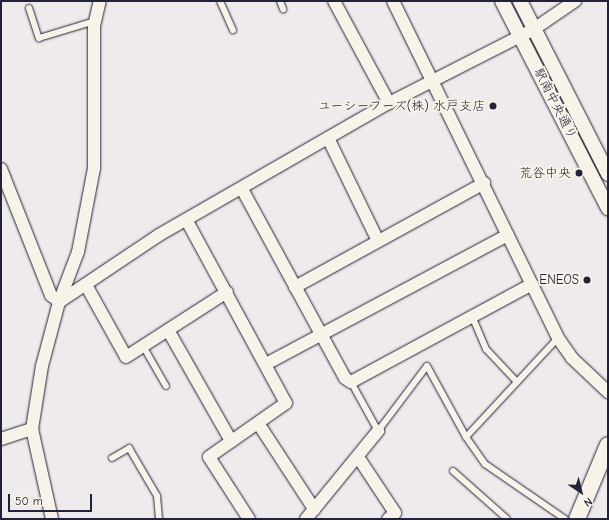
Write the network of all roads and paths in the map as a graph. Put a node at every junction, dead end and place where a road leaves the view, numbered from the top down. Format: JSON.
{"nodes":[{"id":1,"x":100,"y":1,"type":"edge"},
{"id":2,"x":220,"y":1,"type":"edge"},
{"id":3,"x":280,"y":1,"type":"edge"},
{"id":4,"x":334,"y":1,"type":"edge"},
{"id":5,"x":393,"y":1,"type":"edge"},
{"id":6,"x":502,"y":1,"type":"edge"},
{"id":7,"x":520,"y":1,"type":"edge"},
{"id":8,"x":575,"y":1,"type":"edge"},
{"id":9,"x":29,"y":8,"type":"dead end"},
{"id":10,"x":283,"y":9,"type":"dead end"},
{"id":11,"x":95,"y":21,"type":"junction"},
{"id":12,"x":534,"y":29,"type":"junction"},
{"id":13,"x":234,"y":30,"type":"dead end"},
{"id":14,"x":520,"y":37,"type":"junction"},
{"id":15,"x":433,"y":80,"type":"junction"},
{"id":16,"x":389,"y":103,"type":"junction"},
{"id":17,"x":328,"y":138,"type":"junction"},
{"id":18,"x":1,"y":169,"type":"edge"},
{"id":19,"x":608,"y":174,"type":"edge"},
{"id":20,"x":484,"y":183,"type":"junction"},
{"id":21,"x":242,"y":188,"type":"junction"},
{"id":22,"x":608,"y":208,"type":"edge"},
{"id":23,"x":187,"y":221,"type":"junction"},
{"id":24,"x":508,"y":235,"type":"junction"},
{"id":25,"x":378,"y":241,"type":"junction"},
{"id":26,"x":86,"y":284,"type":"junction"},
{"id":27,"x":532,"y":284,"type":"junction"},
{"id":28,"x":295,"y":287,"type":"junction"},
{"id":29,"x":226,"y":292,"type":"junction"},
{"id":30,"x":59,"y":302,"type":"junction"},
{"id":31,"x":472,"y":316,"type":"junction"},
{"id":32,"x":168,"y":330,"type":"junction"},
{"id":33,"x":321,"y":334,"type":"junction"},
{"id":34,"x":558,"y":338,"type":"junction"},
{"id":35,"x":143,"y":346,"type":"junction"},
{"id":36,"x":266,"y":364,"type":"junction"},
{"id":37,"x":351,"y":382,"type":"junction"},
{"id":38,"x":517,"y":382,"type":"junction"},
{"id":39,"x":166,"y":386,"type":"dead end"},
{"id":40,"x":608,"y":392,"type":"edge"},
{"id":41,"x":258,"y":423,"type":"junction"},
{"id":42,"x":32,"y":428,"type":"junction"},
{"id":43,"x":378,"y":430,"type":"junction"},
{"id":44,"x":466,"y":437,"type":"junction"},
{"id":45,"x":1,"y":439,"type":"edge"},
{"id":46,"x":231,"y":441,"type":"junction"},
{"id":47,"x":608,"y":445,"type":"edge"},
{"id":48,"x":358,"y":457,"type":"junction"},
{"id":49,"x":112,"y":458,"type":"dead end"},
{"id":50,"x":452,"y":471,"type":"dead end"},
{"id":51,"x":314,"y":509,"type":"junction"},
{"id":52,"x":52,"y":519,"type":"edge"},
{"id":53,"x":159,"y":519,"type":"edge"},
{"id":54,"x":249,"y":519,"type":"edge"},
{"id":55,"x":306,"y":519,"type":"edge"},
{"id":56,"x":388,"y":519,"type":"edge"},
{"id":57,"x":507,"y":519,"type":"edge"},
{"id":58,"x":565,"y":519,"type":"edge"},
{"id":59,"x":577,"y":519,"type":"edge"}],
"edges":[{"from":1,"to":11,"type":"street"},
{"from":2,"to":13,"type":"lane"},
{"from":3,"to":10,"type":"lane"},
{"from":4,"to":16,"type":"street"},
{"from":5,"to":15,"type":"street"},
{"from":6,"to":14,"type":"street","name":"駅南中央通り"},
{"from":7,"to":12,"type":"street","name":"駅南中央通り"},
{"from":8,"to":12,"type":"street"},
{"from":9,"to":11,"type":"lane"},
{"from":11,"to":30,"type":"street"},
{"from":12,"to":14,"type":"street"},
{"from":12,"to":19,"type":"street","name":"駅南中央通り"},
{"from":14,"to":15,"type":"street"},
{"from":14,"to":22,"type":"street","name":"駅南中央通り"},
{"from":15,"to":16,"type":"street"},
{"from":15,"to":20,"type":"street"},
{"from":16,"to":17,"type":"street"},
{"from":17,"to":21,"type":"street"},
{"from":17,"to":25,"type":"street"},
{"from":18,"to":30,"type":"street"},
{"from":20,"to":24,"type":"street"},
{"from":20,"to":25,"type":"street"},
{"from":21,"to":23,"type":"street"},
{"from":21,"to":28,"type":"street"},
{"from":23,"to":26,"type":"street"},
{"from":23,"to":29,"type":"street"},
{"from":24,"to":27,"type":"street"},
{"from":24,"to":33,"type":"street"},
{"from":25,"to":28,"type":"street"},
{"from":26,"to":30,"type":"street"},
{"from":26,"to":35,"type":"street"},
{"from":27,"to":31,"type":"street"},
{"from":27,"to":34,"type":"street"},
{"from":28,"to":33,"type":"street"},
{"from":29,"to":32,"type":"street"},
{"from":29,"to":36,"type":"street"},
{"from":30,"to":42,"type":"street"},
{"from":31,"to":37,"type":"street"},
{"from":31,"to":38,"type":"lane"},
{"from":32,"to":35,"type":"street"},
{"from":32,"to":46,"type":"street"},
{"from":33,"to":36,"type":"street"},
{"from":33,"to":37,"type":"street"},
{"from":34,"to":38,"type":"lane"},
{"from":34,"to":40,"type":"street"},
{"from":35,"to":39,"type":"lane"},
{"from":36,"to":41,"type":"street"},
{"from":37,"to":43,"type":"lane"},
{"from":38,"to":44,"type":"lane"},
{"from":41,"to":46,"type":"street"},
{"from":41,"to":51,"type":"street"},
{"from":42,"to":45,"type":"street"},
{"from":42,"to":52,"type":"street"},
{"from":43,"to":44,"type":"lane"},
{"from":43,"to":48,"type":"street"},
{"from":44,"to":58,"type":"lane"},
{"from":46,"to":54,"type":"street"},
{"from":47,"to":59,"type":"main road"},
{"from":48,"to":51,"type":"street"},
{"from":48,"to":56,"type":"street"},
{"from":49,"to":53,"type":"lane"},
{"from":50,"to":57,"type":"lane"},
{"from":51,"to":55,"type":"street"}]}
